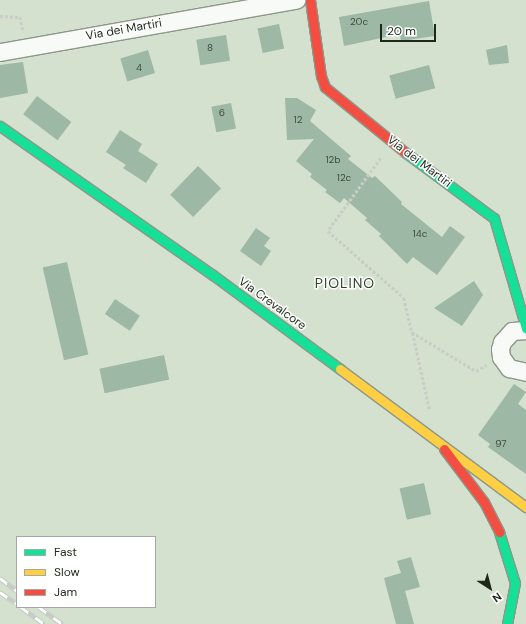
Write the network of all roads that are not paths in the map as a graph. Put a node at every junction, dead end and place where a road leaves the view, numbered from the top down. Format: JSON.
{"nodes":[{"id":1,"x":296,"y":0,"type":"edge"},
{"id":2,"x":310,"y":0,"type":"edge"},
{"id":3,"x":0,"y":52,"type":"edge"},
{"id":4,"x":0,"y":126,"type":"edge"},
{"id":5,"x":526,"y":329,"type":"edge"},
{"id":6,"x":526,"y":372,"type":"edge"},
{"id":7,"x":435,"y":437,"type":"junction"},
{"id":8,"x":526,"y":506,"type":"edge"},
{"id":9,"x":521,"y":569,"type":"dead end"},
{"id":10,"x":514,"y":583,"type":"junction"},
{"id":11,"x":507,"y":624,"type":"edge"}],
"edges":[{"from":1,"to":3,"type":"street","name":"Via dei Martiri"},
{"from":2,"to":5,"type":"street","name":"Via dei Martiri"},
{"from":4,"to":7,"type":"street","name":"Via Crevalcore"},
{"from":5,"to":6,"type":"street","name":"Via dei Martiri"},
{"from":7,"to":8,"type":"street","name":"Via Crevalcore"},
{"from":7,"to":10,"type":"street"},
{"from":9,"to":10,"type":"street"},
{"from":10,"to":11,"type":"street"}]}
